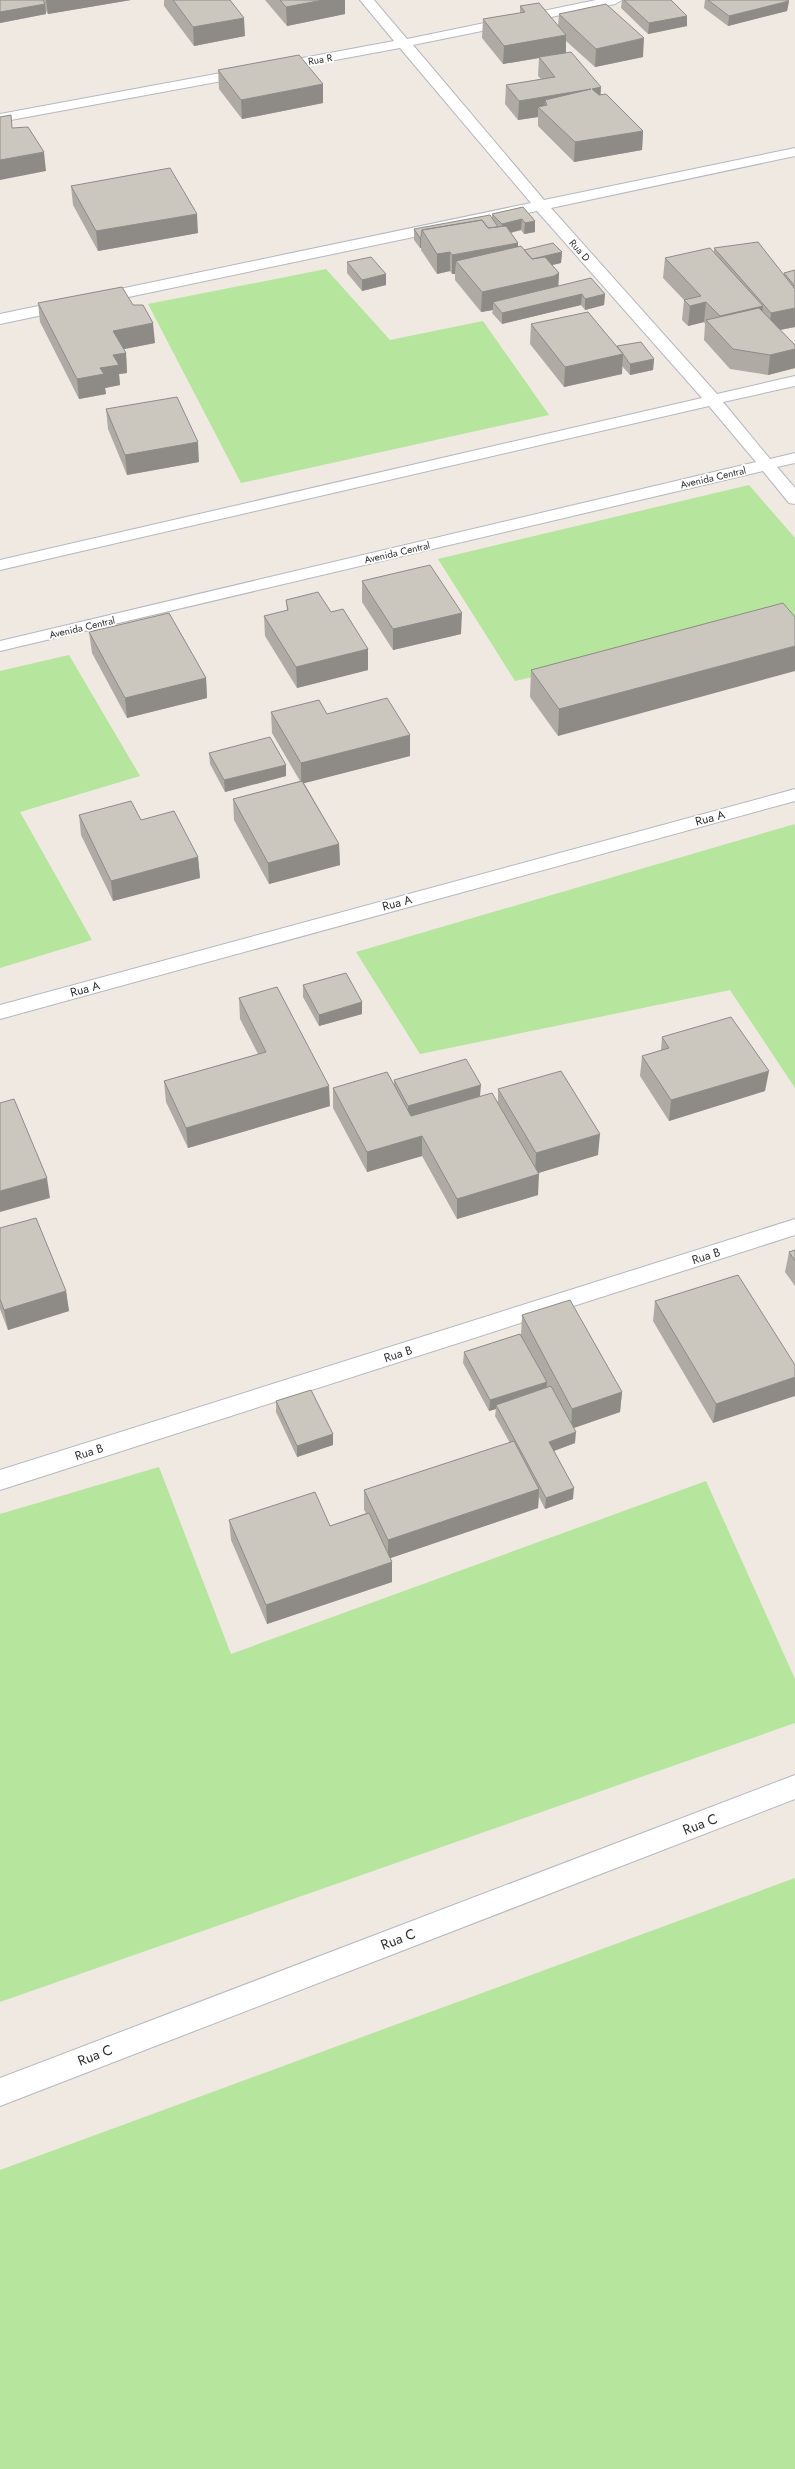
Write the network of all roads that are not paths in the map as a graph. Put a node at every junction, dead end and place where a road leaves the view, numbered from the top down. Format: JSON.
{"nodes":[{"id":1,"x":367,"y":0,"type":"edge"},
{"id":2,"x":615,"y":0,"type":"edge"},
{"id":3,"x":405,"y":43,"type":"junction"},
{"id":4,"x":0,"y":118,"type":"edge"},
{"id":5,"x":795,"y":152,"type":"edge"},
{"id":6,"x":541,"y":206,"type":"junction"},
{"id":7,"x":0,"y":319,"type":"edge"},
{"id":8,"x":795,"y":381,"type":"edge"},
{"id":9,"x":713,"y":400,"type":"junction"},
{"id":10,"x":795,"y":458,"type":"edge"},
{"id":11,"x":765,"y":465,"type":"junction"},
{"id":12,"x":795,"y":499,"type":"edge"},
{"id":13,"x":0,"y":565,"type":"edge"},
{"id":14,"x":0,"y":646,"type":"edge"},
{"id":15,"x":795,"y":795,"type":"edge"},
{"id":16,"x":0,"y":1012,"type":"edge"},
{"id":17,"x":795,"y":1227,"type":"edge"},
{"id":18,"x":0,"y":1480,"type":"edge"},
{"id":19,"x":795,"y":1787,"type":"edge"},
{"id":20,"x":0,"y":2092,"type":"edge"}],
"edges":[{"from":1,"to":3,"type":"street","name":"Rua D"},
{"from":2,"to":3,"type":"street","name":"Rua R"},
{"from":3,"to":4,"type":"street","name":"Rua R"},
{"from":3,"to":6,"type":"street","name":"Rua D"},
{"from":5,"to":6,"type":"street"},
{"from":6,"to":7,"type":"street"},
{"from":6,"to":9,"type":"street","name":"Rua D"},
{"from":8,"to":9,"type":"street"},
{"from":9,"to":11,"type":"street","name":"Rua D"},
{"from":9,"to":13,"type":"street"},
{"from":10,"to":11,"type":"street","name":"Avenida Central"},
{"from":11,"to":12,"type":"street","name":"Rua D"},
{"from":11,"to":14,"type":"street","name":"Avenida Central"},
{"from":15,"to":16,"type":"street","name":"Rua A"},
{"from":17,"to":18,"type":"street","name":"Rua B"},
{"from":19,"to":20,"type":"street","name":"Rua C"}]}
